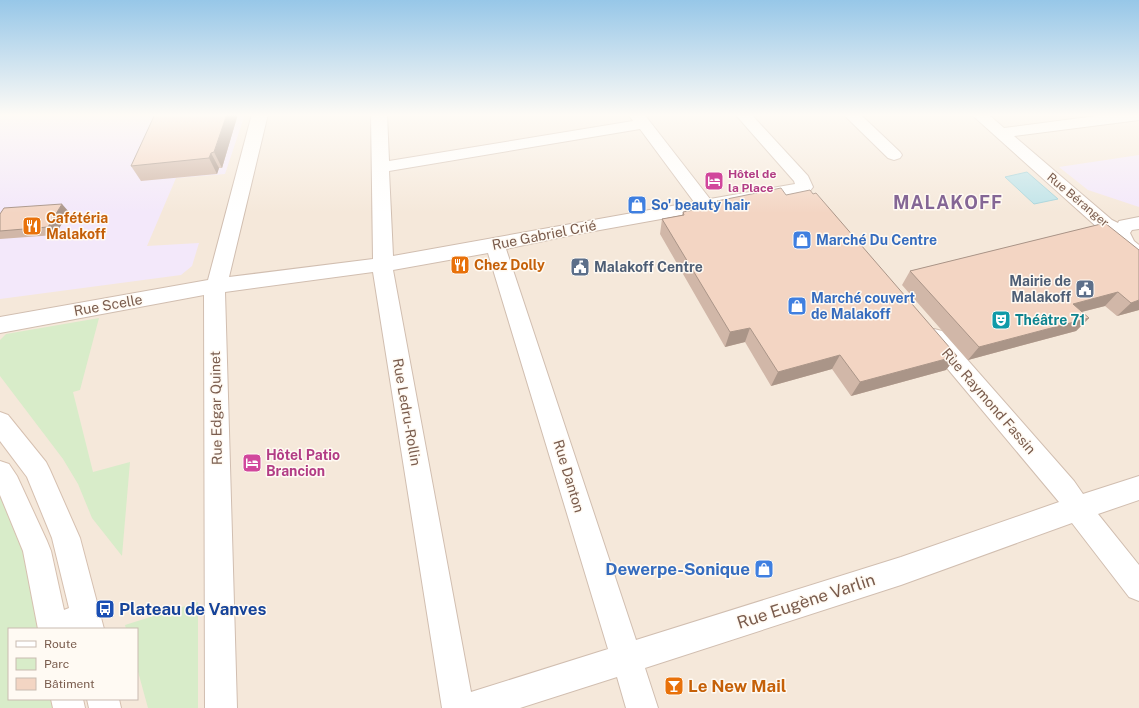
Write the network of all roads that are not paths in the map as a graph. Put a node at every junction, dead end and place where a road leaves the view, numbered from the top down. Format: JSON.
{"nodes":[{"id":1,"x":252,"y":147,"type":"edge"},
{"id":2,"x":380,"y":147,"type":"edge"},
{"id":3,"x":488,"y":147,"type":"edge"},
{"id":4,"x":661,"y":147,"type":"edge"},
{"id":5,"x":773,"y":147,"type":"edge"},
{"id":6,"x":886,"y":147,"type":"edge"},
{"id":7,"x":1017,"y":147,"type":"edge"},
{"id":8,"x":894,"y":155,"type":"dead end"},
{"id":9,"x":380,"y":167,"type":"junction"},
{"id":10,"x":706,"y":206,"type":"junction"},
{"id":11,"x":1139,"y":223,"type":"edge"},
{"id":12,"x":1120,"y":233,"type":"junction"},
{"id":13,"x":495,"y":245,"type":"junction"},
{"id":14,"x":1139,"y":255,"type":"edge"},
{"id":15,"x":383,"y":264,"type":"junction"},
{"id":16,"x":216,"y":286,"type":"junction"},
{"id":17,"x":919,"y":321,"type":"edge"},
{"id":18,"x":0,"y":325,"type":"edge"},
{"id":19,"x":0,"y":422,"type":"edge"},
{"id":20,"x":0,"y":472,"type":"edge"},
{"id":21,"x":1139,"y":488,"type":"edge"},
{"id":22,"x":1077,"y":510,"type":"junction"},
{"id":23,"x":1139,"y":587,"type":"edge"},
{"id":24,"x":72,"y":627,"type":"edge"},
{"id":25,"x":625,"y":659,"type":"junction"},
{"id":26,"x":220,"y":708,"type":"edge"},
{"id":27,"x":458,"y":708,"type":"edge"},
{"id":28,"x":471,"y":708,"type":"edge"},
{"id":29,"x":642,"y":708,"type":"edge"}],
"edges":[{"from":1,"to":16,"type":"street","name":"Rue Edgar Quinet"},
{"from":2,"to":9,"type":"street","name":"Rue Ledru-Rollin"},
{"from":3,"to":9,"type":"street"},
{"from":4,"to":10,"type":"street"},
{"from":5,"to":10,"type":"street"},
{"from":6,"to":8,"type":"street"},
{"from":7,"to":12,"type":"street","name":"Rue Béranger"},
{"from":9,"to":15,"type":"street","name":"Rue Ledru-Rollin"},
{"from":10,"to":13,"type":"street","name":"Rue Gabriel Crié"},
{"from":11,"to":12,"type":"street"},
{"from":12,"to":14,"type":"street","name":"Rue Béranger"},
{"from":13,"to":15,"type":"street","name":"Rue Gabriel Crié"},
{"from":13,"to":25,"type":"street","name":"Rue Danton"},
{"from":15,"to":16,"type":"street","name":"Rue Gabriel Crié"},
{"from":15,"to":27,"type":"street","name":"Rue Ledru-Rollin"},
{"from":16,"to":18,"type":"street","name":"Rue Scelle"},
{"from":16,"to":26,"type":"street","name":"Rue Edgar Quinet"},
{"from":17,"to":22,"type":"street","name":"Rue Raymond Fassin"},
{"from":19,"to":24,"type":"street"},
{"from":20,"to":24,"type":"street"},
{"from":21,"to":22,"type":"street","name":"Rue Eugène Varlin"},
{"from":22,"to":23,"type":"street","name":"Rue Raymond Fassin"},
{"from":22,"to":25,"type":"street","name":"Rue Eugène Varlin"},
{"from":25,"to":28,"type":"street","name":"Rue Eugène Varlin"},
{"from":25,"to":29,"type":"street","name":"Rue Danton"}]}
